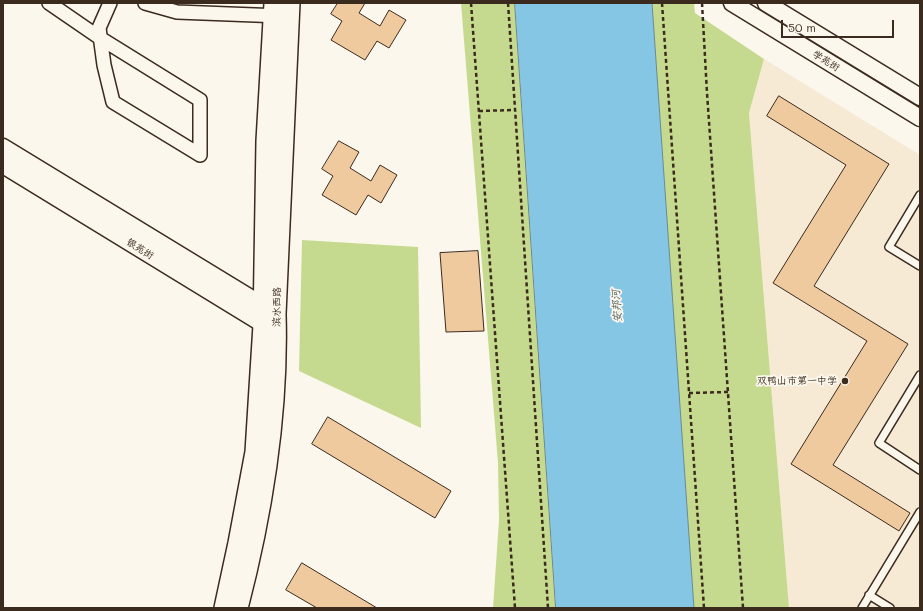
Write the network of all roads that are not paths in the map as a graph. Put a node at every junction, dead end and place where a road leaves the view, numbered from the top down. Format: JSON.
{"nodes":[{"id":1,"x":49,"y":3,"type":"edge"},
{"id":2,"x":110,"y":3,"type":"edge"},
{"id":3,"x":145,"y":3,"type":"edge"},
{"id":4,"x":732,"y":3,"type":"edge"},
{"id":5,"x":766,"y":3,"type":"edge"},
{"id":6,"x":281,"y":10,"type":"edge"},
{"id":7,"x":100,"y":38,"type":"junction"},
{"id":8,"x":920,"y":97,"type":"edge"},
{"id":9,"x":920,"y":118,"type":"edge"},
{"id":10,"x":3,"y":147,"type":"edge"},
{"id":11,"x":3,"y":165,"type":"edge"},
{"id":12,"x":920,"y":195,"type":"edge"},
{"id":13,"x":920,"y":266,"type":"edge"},
{"id":14,"x":270,"y":319,"type":"junction"},
{"id":15,"x":920,"y":375,"type":"edge"},
{"id":16,"x":920,"y":470,"type":"edge"},
{"id":17,"x":920,"y":512,"type":"edge"},
{"id":18,"x":869,"y":595,"type":"junction"},
{"id":19,"x":224,"y":608,"type":"edge"},
{"id":20,"x":238,"y":608,"type":"edge"},
{"id":21,"x":862,"y":608,"type":"edge"},
{"id":22,"x":890,"y":608,"type":"edge"}],
"edges":[{"from":1,"to":7,"type":"street"},
{"from":2,"to":7,"type":"street"},
{"from":3,"to":6,"type":"street"},
{"from":4,"to":9,"type":"street","name":"学苑街"},
{"from":5,"to":8,"type":"street","name":"学苑街"},
{"from":6,"to":14,"type":"main road","name":"滨水西路"},
{"from":7,"to":7,"type":"street"},
{"from":10,"to":14,"type":"street","name":"银苑街"},
{"from":11,"to":14,"type":"street","name":"银苑街"},
{"from":12,"to":13,"type":"lane"},
{"from":14,"to":19,"type":"main road","name":"滨水西路"},
{"from":14,"to":20,"type":"main road","name":"滨水西路"},
{"from":15,"to":16,"type":"lane"},
{"from":17,"to":18,"type":"lane"},
{"from":18,"to":21,"type":"lane"},
{"from":18,"to":22,"type":"lane"}]}
